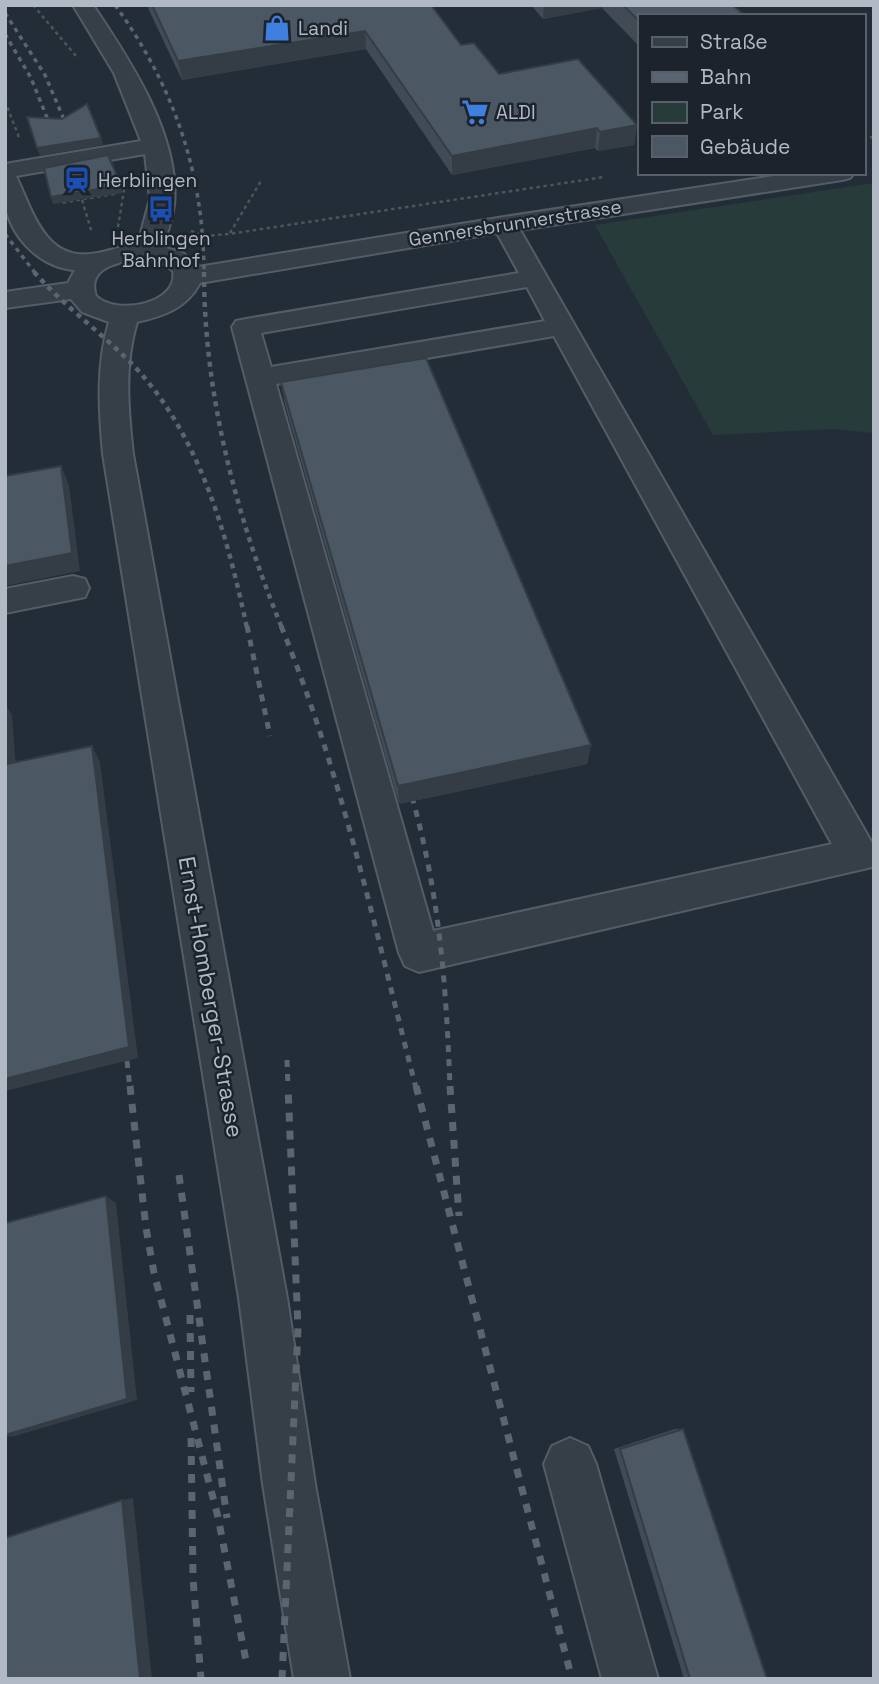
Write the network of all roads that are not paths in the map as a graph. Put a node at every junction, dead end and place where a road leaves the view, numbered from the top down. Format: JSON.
{"nodes":[{"id":1,"x":84,"y":5,"type":"edge"},
{"id":2,"x":156,"y":145,"type":"junction"},
{"id":3,"x":5,"y":171,"type":"edge"},
{"id":4,"x":829,"y":175,"type":"edge"},
{"id":5,"x":5,"y":177,"type":"edge"},
{"id":6,"x":504,"y":224,"type":"junction"},
{"id":7,"x":95,"y":250,"type":"junction"},
{"id":8,"x":149,"y":251,"type":"junction"},
{"id":9,"x":188,"y":277,"type":"junction"},
{"id":10,"x":535,"y":278,"type":"junction"},
{"id":11,"x":78,"y":290,"type":"junction"},
{"id":12,"x":5,"y":300,"type":"edge"},
{"id":13,"x":125,"y":315,"type":"junction"},
{"id":14,"x":562,"y":326,"type":"junction"},
{"id":15,"x":260,"y":377,"type":"junction"},
{"id":16,"x":73,"y":588,"type":"dead end"},
{"id":17,"x":5,"y":601,"type":"edge"},
{"id":18,"x":570,"y":1464,"type":"dead end"},
{"id":19,"x":322,"y":1679,"type":"edge"},
{"id":20,"x":630,"y":1679,"type":"edge"}],
"edges":[{"from":1,"to":2,"type":"street"},
{"from":2,"to":3,"type":"street"},
{"from":2,"to":8,"type":"street"},
{"from":4,"to":6,"type":"street","name":"Gennersbrunnerstrasse"},
{"from":5,"to":7,"type":"street"},
{"from":6,"to":9,"type":"street","name":"Gennersbrunnerstrasse"},
{"from":6,"to":10,"type":"street"},
{"from":7,"to":8,"type":"street"},
{"from":7,"to":11,"type":"street"},
{"from":8,"to":9,"type":"street"},
{"from":9,"to":13,"type":"street"},
{"from":10,"to":14,"type":"street"},
{"from":10,"to":15,"type":"street"},
{"from":11,"to":12,"type":"street"},
{"from":11,"to":13,"type":"street"},
{"from":13,"to":19,"type":"street","name":"Ernst-Homberger-Strasse"},
{"from":14,"to":15,"type":"street"},
{"from":14,"to":15,"type":"street"},
{"from":16,"to":17,"type":"street"},
{"from":18,"to":20,"type":"street"}]}
